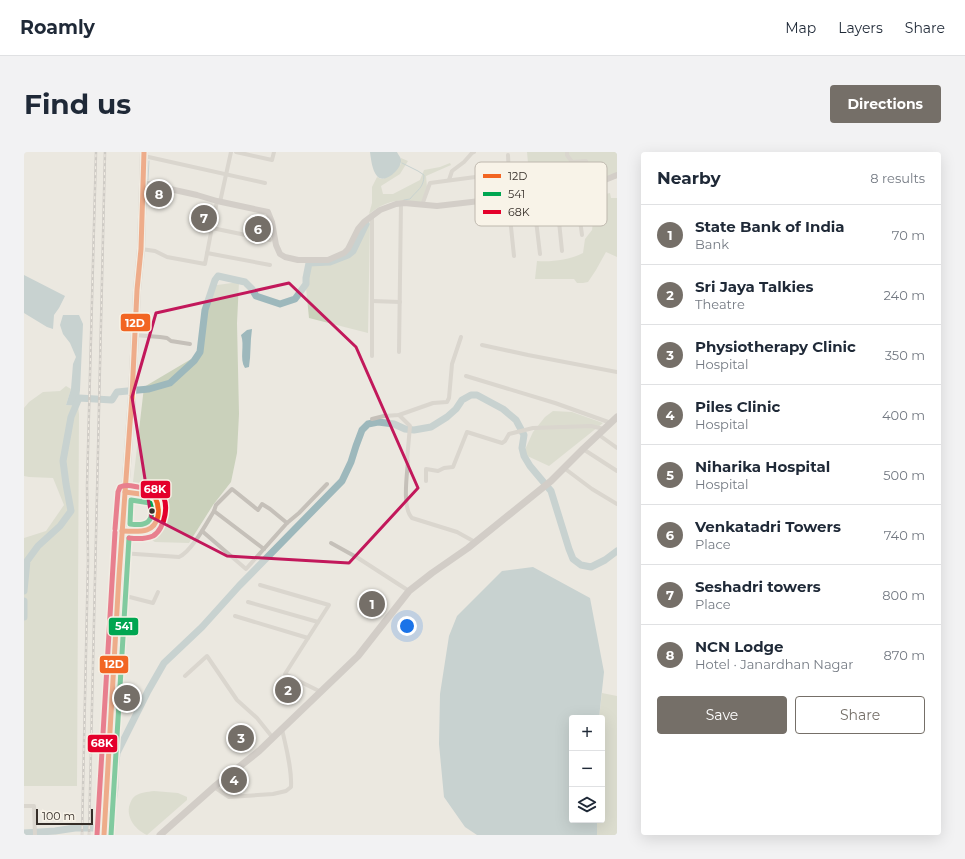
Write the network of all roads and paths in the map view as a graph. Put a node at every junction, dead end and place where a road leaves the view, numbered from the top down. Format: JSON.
{"nodes":[{"id":1,"x":230,"y":152,"type":"edge"},
{"id":2,"x":236,"y":152,"type":"edge"},
{"id":3,"x":274,"y":152,"type":"edge"},
{"id":4,"x":472,"y":152,"type":"edge"},
{"id":5,"x":566,"y":152,"type":"edge"},
{"id":6,"x":144,"y":154,"type":"edge"},
{"id":7,"x":508,"y":154,"type":"dead end"},
{"id":8,"x":508,"y":162,"type":"edge"},
{"id":9,"x":572,"y":162,"type":"edge"},
{"id":10,"x":572,"y":162,"type":"edge"},
{"id":11,"x":586,"y":162,"type":"edge"},
{"id":12,"x":226,"y":174,"type":"junction"},
{"id":13,"x":617,"y":175,"type":"edge"},
{"id":14,"x":475,"y":177,"type":"edge"},
{"id":15,"x":607,"y":179,"type":"edge"},
{"id":16,"x":449,"y":180,"type":"junction"},
{"id":17,"x":143,"y":183,"type":"junction"},
{"id":18,"x":265,"y":183,"type":"dead end"},
{"id":19,"x":219,"y":202,"type":"junction"},
{"id":20,"x":475,"y":202,"type":"edge"},
{"id":21,"x":422,"y":205,"type":"junction"},
{"id":22,"x":401,"y":206,"type":"junction"},
{"id":23,"x":372,"y":216,"type":"junction"},
{"id":24,"x":511,"y":226,"type":"edge"},
{"id":25,"x":537,"y":226,"type":"edge"},
{"id":26,"x":559,"y":226,"type":"edge"},
{"id":27,"x":581,"y":226,"type":"edge"},
{"id":28,"x":212,"y":228,"type":"junction"},
{"id":29,"x":582,"y":235,"type":"dead end"},
{"id":30,"x":270,"y":240,"type":"dead end"},
{"id":31,"x":141,"y":249,"type":"junction"},
{"id":32,"x":562,"y":251,"type":"dead end"},
{"id":33,"x":207,"y":253,"type":"junction"},
{"id":34,"x":540,"y":254,"type":"dead end"},
{"id":35,"x":514,"y":256,"type":"dead end"},
{"id":36,"x":270,"y":266,"type":"dead end"},
{"id":37,"x":372,"y":301,"type":"junction"},
{"id":38,"x":400,"y":302,"type":"junction"},
{"id":39,"x":134,"y":335,"type":"junction"},
{"id":40,"x":461,"y":337,"type":"dead end"},
{"id":41,"x":190,"y":344,"type":"dead end"},
{"id":42,"x":482,"y":345,"type":"dead end"},
{"id":43,"x":399,"y":352,"type":"dead end"},
{"id":44,"x":372,"y":356,"type":"dead end"},
{"id":45,"x":617,"y":372,"type":"edge"},
{"id":46,"x":466,"y":376,"type":"dead end"},
{"id":47,"x":399,"y":416,"type":"junction"},
{"id":48,"x":617,"y":417,"type":"edge"},
{"id":49,"x":372,"y":419,"type":"dead end"},
{"id":50,"x":611,"y":423,"type":"junction"},
{"id":51,"x":601,"y":432,"type":"junction"},
{"id":52,"x":617,"y":448,"type":"edge"},
{"id":53,"x":583,"y":449,"type":"junction"},
{"id":54,"x":564,"y":468,"type":"junction"},
{"id":55,"x":617,"y":471,"type":"edge"},
{"id":56,"x":426,"y":481,"type":"dead end"},
{"id":57,"x":327,"y":484,"type":"dead end"},
{"id":58,"x":617,"y":504,"type":"edge"},
{"id":59,"x":214,"y":511,"type":"junction"},
{"id":60,"x":287,"y":523,"type":"junction"},
{"id":61,"x":202,"y":531,"type":"junction"},
{"id":62,"x":475,"y":542,"type":"junction"},
{"id":63,"x":331,"y":543,"type":"dead end"},
{"id":64,"x":264,"y":549,"type":"junction"},
{"id":65,"x":121,"y":554,"type":"junction"},
{"id":66,"x":260,"y":585,"type":"dead end"},
{"id":67,"x":409,"y":591,"type":"junction"},
{"id":68,"x":158,"y":592,"type":"dead end"},
{"id":69,"x":118,"y":594,"type":"junction"},
{"id":70,"x":248,"y":602,"type":"dead end"},
{"id":71,"x":235,"y":616,"type":"dead end"},
{"id":72,"x":318,"y":622,"type":"junction"},
{"id":73,"x":308,"y":638,"type":"junction"},
{"id":74,"x":185,"y":676,"type":"dead end"},
{"id":75,"x":321,"y":692,"type":"junction"},
{"id":76,"x":282,"y":729,"type":"junction"},
{"id":77,"x":273,"y":738,"type":"junction"},
{"id":78,"x":214,"y":787,"type":"junction"},
{"id":79,"x":24,"y":806,"type":"edge"},
{"id":80,"x":36,"y":835,"type":"edge"},
{"id":81,"x":104,"y":835,"type":"edge"},
{"id":82,"x":160,"y":835,"type":"edge"}],
"edges":[{"from":1,"to":12,"type":"street"},
{"from":2,"to":3,"type":"street"},
{"from":4,"to":16,"type":"street"},
{"from":5,"to":10,"type":"street"},
{"from":6,"to":12,"type":"street"},
{"from":6,"to":17,"type":"highway"},
{"from":7,"to":8,"type":"street"},
{"from":9,"to":11,"type":"street"},
{"from":12,"to":18,"type":"street"},
{"from":12,"to":19,"type":"street"},
{"from":13,"to":15,"type":"street"},
{"from":14,"to":16,"type":"street"},
{"from":16,"to":21,"type":"street"},
{"from":17,"to":19,"type":"street"},
{"from":17,"to":31,"type":"highway"},
{"from":19,"to":23,"type":"street"},
{"from":19,"to":28,"type":"street"},
{"from":20,"to":21,"type":"street"},
{"from":21,"to":22,"type":"street"},
{"from":22,"to":23,"type":"street"},
{"from":22,"to":38,"type":"street"},
{"from":23,"to":37,"type":"street"},
{"from":24,"to":35,"type":"street"},
{"from":25,"to":34,"type":"street"},
{"from":26,"to":32,"type":"street"},
{"from":27,"to":29,"type":"street"},
{"from":28,"to":30,"type":"street"},
{"from":28,"to":33,"type":"street"},
{"from":31,"to":33,"type":"street"},
{"from":31,"to":39,"type":"highway"},
{"from":33,"to":36,"type":"street"},
{"from":37,"to":38,"type":"street"},
{"from":37,"to":44,"type":"street"},
{"from":38,"to":43,"type":"street"},
{"from":39,"to":41,"type":"street"},
{"from":39,"to":65,"type":"highway"},
{"from":40,"to":47,"type":"street"},
{"from":42,"to":45,"type":"street"},
{"from":46,"to":50,"type":"street"},
{"from":47,"to":49,"type":"street"},
{"from":47,"to":62,"type":"street"},
{"from":48,"to":50,"type":"main road"},
{"from":50,"to":51,"type":"main road"},
{"from":51,"to":52,"type":"street"},
{"from":51,"to":53,"type":"main road"},
{"from":51,"to":56,"type":"street"},
{"from":53,"to":54,"type":"main road"},
{"from":53,"to":55,"type":"street"},
{"from":54,"to":58,"type":"street"},
{"from":54,"to":62,"type":"main road"},
{"from":57,"to":60,"type":"street"},
{"from":59,"to":60,"type":"street"},
{"from":59,"to":61,"type":"street"},
{"from":59,"to":64,"type":"street"},
{"from":60,"to":64,"type":"street"},
{"from":61,"to":64,"type":"street"},
{"from":61,"to":65,"type":"street"},
{"from":62,"to":67,"type":"main road"},
{"from":63,"to":67,"type":"street"},
{"from":65,"to":69,"type":"highway"},
{"from":66,"to":72,"type":"street"},
{"from":67,"to":75,"type":"main road"},
{"from":68,"to":69,"type":"street"},
{"from":69,"to":81,"type":"highway"},
{"from":70,"to":72,"type":"street"},
{"from":71,"to":73,"type":"street"},
{"from":72,"to":73,"type":"street"},
{"from":73,"to":75,"type":"street"},
{"from":74,"to":77,"type":"street"},
{"from":75,"to":76,"type":"main road"},
{"from":76,"to":77,"type":"main road"},
{"from":76,"to":78,"type":"street"},
{"from":77,"to":78,"type":"main road"},
{"from":78,"to":82,"type":"main road"},
{"from":79,"to":80,"type":"street"}]}
